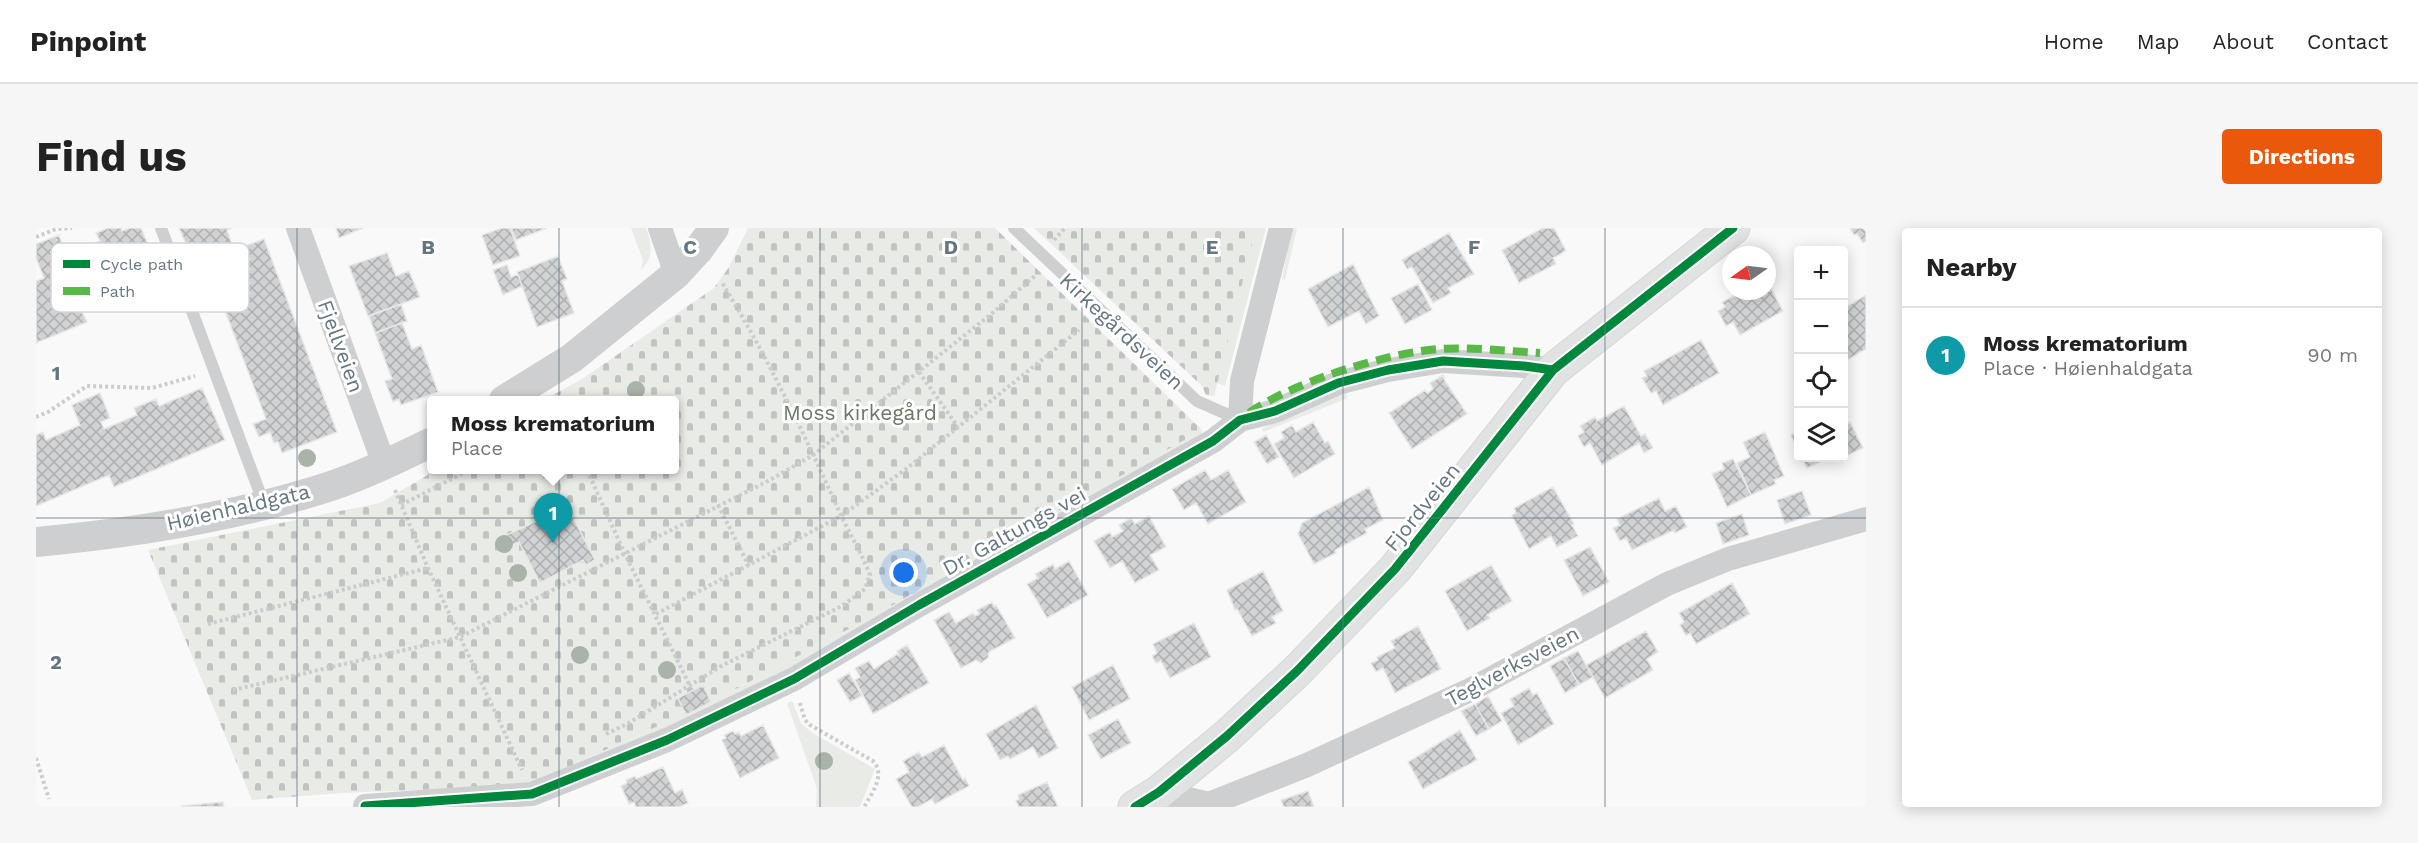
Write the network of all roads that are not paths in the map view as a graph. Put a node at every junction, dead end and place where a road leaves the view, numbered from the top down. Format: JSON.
{"nodes":[{"id":1,"x":161,"y":228,"type":"edge"},
{"id":2,"x":298,"y":228,"type":"edge"},
{"id":3,"x":660,"y":228,"type":"edge"},
{"id":4,"x":714,"y":228,"type":"edge"},
{"id":5,"x":1014,"y":228,"type":"edge"},
{"id":6,"x":1281,"y":228,"type":"edge"},
{"id":7,"x":1733,"y":228,"type":"edge"},
{"id":8,"x":167,"y":243,"type":"edge"},
{"id":9,"x":676,"y":274,"type":"junction"},
{"id":10,"x":193,"y":312,"type":"edge"},
{"id":11,"x":1553,"y":370,"type":"junction"},
{"id":12,"x":510,"y":396,"type":"edge"},
{"id":13,"x":1240,"y":420,"type":"junction"},
{"id":14,"x":427,"y":444,"type":"edge"},
{"id":15,"x":384,"y":464,"type":"junction"},
{"id":16,"x":264,"y":504,"type":"junction"},
{"id":17,"x":1866,"y":519,"type":"edge"},
{"id":18,"x":36,"y":542,"type":"edge"},
{"id":19,"x":1147,"y":799,"type":"edge"},
{"id":20,"x":365,"y":806,"type":"edge"}],
"edges":[{"from":1,"to":8,"type":"lane"},
{"from":2,"to":15,"type":"street","name":"Fjellveien"},
{"from":3,"to":9,"type":"street"},
{"from":4,"to":9,"type":"street"},
{"from":5,"to":13,"type":"lane","name":"Kirkegårdsveien"},
{"from":6,"to":13,"type":"street"},
{"from":7,"to":11,"type":"main road","name":"Fjordveien"},
{"from":9,"to":12,"type":"street"},
{"from":10,"to":16,"type":"lane"},
{"from":11,"to":13,"type":"street","name":"Dr. Galtungs vei"},
{"from":11,"to":19,"type":"main road","name":"Fjordveien"},
{"from":13,"to":20,"type":"street","name":"Dr. Galtungs vei"},
{"from":14,"to":15,"type":"street","name":"Høienhaldgata"},
{"from":15,"to":16,"type":"street","name":"Høienhaldgata"},
{"from":16,"to":18,"type":"street","name":"Høienhaldgata"},
{"from":17,"to":19,"type":"street","name":"Teglverksveien"}]}
